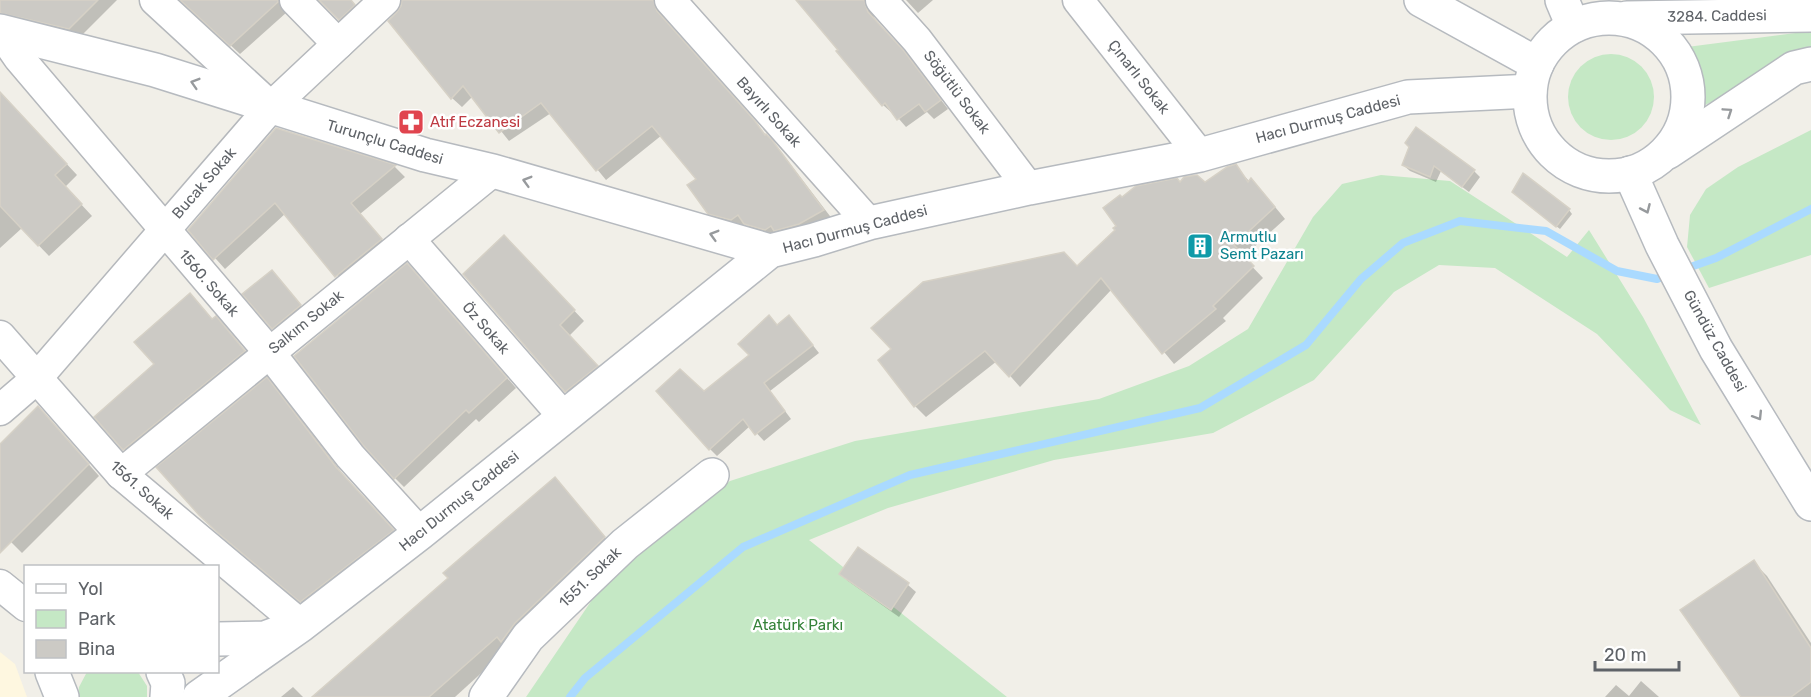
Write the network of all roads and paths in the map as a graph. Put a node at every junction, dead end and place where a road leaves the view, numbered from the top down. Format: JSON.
{"nodes":[{"id":1,"x":155,"y":0,"type":"edge"},
{"id":2,"x":295,"y":0,"type":"edge"},
{"id":3,"x":385,"y":0,"type":"edge"},
{"id":4,"x":670,"y":0,"type":"edge"},
{"id":5,"x":881,"y":0,"type":"edge"},
{"id":6,"x":1078,"y":0,"type":"edge"},
{"id":7,"x":1421,"y":0,"type":"edge"},
{"id":8,"x":1568,"y":13,"type":"edge"},
{"id":9,"x":1811,"y":15,"type":"edge"},
{"id":10,"x":1623,"y":18,"type":"junction"},
{"id":11,"x":0,"y":31,"type":"edge"},
{"id":12,"x":338,"y":44,"type":"junction"},
{"id":13,"x":1811,"y":64,"type":"edge"},
{"id":14,"x":1533,"y":78,"type":"junction"},
{"id":15,"x":271,"y":107,"type":"junction"},
{"id":16,"x":1200,"y":155,"type":"junction"},
{"id":17,"x":1662,"y":156,"type":"junction"},
{"id":18,"x":493,"y":171,"type":"junction"},
{"id":19,"x":1630,"y":172,"type":"junction"},
{"id":20,"x":1029,"y":188,"type":"junction"},
{"id":21,"x":869,"y":223,"type":"junction"},
{"id":22,"x":164,"y":230,"type":"junction"},
{"id":23,"x":409,"y":239,"type":"junction"},
{"id":24,"x":770,"y":251,"type":"junction"},
{"id":25,"x":0,"y":336,"type":"edge"},
{"id":26,"x":269,"y":352,"type":"junction"},
{"id":27,"x":36,"y":379,"type":"junction"},
{"id":28,"x":0,"y":410,"type":"edge"},
{"id":29,"x":563,"y":416,"type":"junction"},
{"id":30,"x":121,"y":474,"type":"junction"},
{"id":31,"x":712,"y":475,"type":"dead end"},
{"id":32,"x":1811,"y":504,"type":"edge"},
{"id":33,"x":420,"y":533,"type":"junction"},
{"id":34,"x":0,"y":585,"type":"edge"},
{"id":35,"x":24,"y":604,"type":"edge"},
{"id":36,"x":300,"y":626,"type":"junction"},
{"id":37,"x":219,"y":639,"type":"edge"},
{"id":38,"x":52,"y":673,"type":"edge"},
{"id":39,"x":67,"y":673,"type":"edge"},
{"id":40,"x":164,"y":673,"type":"edge"},
{"id":41,"x":62,"y":697,"type":"edge"},
{"id":42,"x":168,"y":697,"type":"edge"},
{"id":43,"x":199,"y":697,"type":"edge"},
{"id":44,"x":486,"y":697,"type":"edge"}],
"edges":[{"from":1,"to":15,"type":"street"},
{"from":2,"to":12,"type":"street"},
{"from":3,"to":12,"type":"street","name":"Bucak Sokak"},
{"from":4,"to":21,"type":"street","name":"Bayırlı Sokak"},
{"from":5,"to":20,"type":"street","name":"Söğütlü Sokak"},
{"from":6,"to":16,"type":"street","name":"Çınarlı Sokak"},
{"from":7,"to":14,"type":"main road"},
{"from":8,"to":10,"type":"main road"},
{"from":8,"to":14,"type":"main road"},
{"from":9,"to":10,"type":"main road","name":"3284. Caddesi"},
{"from":10,"to":17,"type":"main road"},
{"from":15,"to":11,"type":"main road","name":"Turunçlu Caddesi","one_way":true},
{"from":11,"to":22,"type":"street","name":"1560. Sokak"},
{"from":12,"to":15,"type":"street","name":"Bucak Sokak"},
{"from":17,"to":13,"type":"main road","one_way":true},
{"from":14,"to":16,"type":"main road","name":"Hacı Durmuş Caddesi"},
{"from":14,"to":19,"type":"main road"},
{"from":15,"to":18,"type":"main road","name":"Turunçlu Caddesi"},
{"from":15,"to":22,"type":"street","name":"Bucak Sokak"},
{"from":16,"to":20,"type":"main road","name":"Hacı Durmuş Caddesi"},
{"from":17,"to":19,"type":"main road"},
{"from":18,"to":23,"type":"street","name":"Salkım Sokak"},
{"from":24,"to":18,"type":"main road","name":"Turunçlu Caddesi","one_way":true},
{"from":19,"to":32,"type":"main road","name":"Gündüz Caddesi","one_way":true},
{"from":20,"to":21,"type":"main road","name":"Hacı Durmuş Caddesi"},
{"from":21,"to":24,"type":"main road","name":"Hacı Durmuş Caddesi"},
{"from":22,"to":26,"type":"street","name":"1560. Sokak"},
{"from":22,"to":27,"type":"street","name":"Bucak Sokak"},
{"from":23,"to":26,"type":"street","name":"Salkım Sokak"},
{"from":23,"to":29,"type":"street","name":"Öz Sokak"},
{"from":24,"to":29,"type":"main road","name":"Hacı Durmuş Caddesi"},
{"from":25,"to":27,"type":"street","name":"1561. Sokak"},
{"from":26,"to":30,"type":"street","name":"Salkım Sokak"},
{"from":26,"to":33,"type":"street","name":"1560. Sokak"},
{"from":27,"to":28,"type":"street","name":"Bucak Sokak"},
{"from":27,"to":30,"type":"street","name":"1561. Sokak"},
{"from":29,"to":33,"type":"main road","name":"Hacı Durmuş Caddesi"},
{"from":30,"to":36,"type":"street","name":"1561. Sokak"},
{"from":31,"to":44,"type":"main road","name":"1551. Sokak"},
{"from":33,"to":36,"type":"main road","name":"Hacı Durmuş Caddesi"},
{"from":34,"to":35,"type":"street"},
{"from":36,"to":37,"type":"main road","name":"Hacı Durmuş Caddesi"},
{"from":36,"to":43,"type":"main road","name":"Hacı Durmuş Caddesi"},
{"from":38,"to":41,"type":"main road"},
{"from":39,"to":41,"type":"main road"},
{"from":40,"to":42,"type":"main road"}]}
